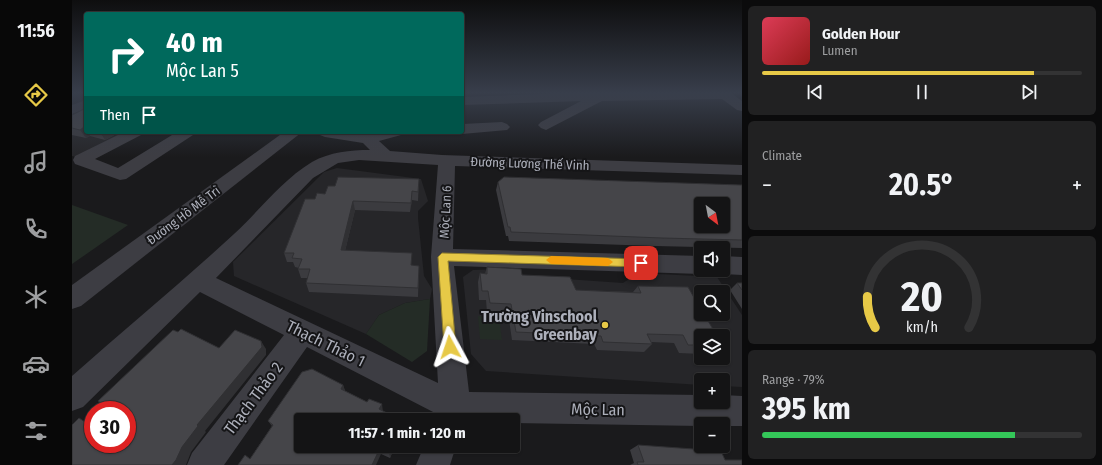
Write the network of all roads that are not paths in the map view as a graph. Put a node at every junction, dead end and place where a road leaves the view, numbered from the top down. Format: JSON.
{"nodes":[{"id":1,"x":568,"y":114,"type":"edge"},
{"id":2,"x":546,"y":125,"type":"dead end"},
{"id":3,"x":502,"y":127,"type":"dead end"},
{"id":4,"x":464,"y":129,"type":"edge"},
{"id":5,"x":132,"y":134,"type":"edge"},
{"id":6,"x":185,"y":134,"type":"edge"},
{"id":7,"x":291,"y":134,"type":"edge"},
{"id":8,"x":348,"y":134,"type":"edge"},
{"id":9,"x":388,"y":134,"type":"edge"},
{"id":10,"x":368,"y":139,"type":"junction"},
{"id":11,"x":386,"y":156,"type":"junction"},
{"id":12,"x":447,"y":161,"type":"junction"},
{"id":13,"x":739,"y":173,"type":"edge"},
{"id":14,"x":442,"y":257,"type":"junction"},
{"id":15,"x":694,"y":265,"type":"edge"},
{"id":16,"x":730,"y":265,"type":"edge"},
{"id":17,"x":742,"y":266,"type":"edge"},
{"id":18,"x":198,"y":280,"type":"junction"},
{"id":19,"x":72,"y":299,"type":"edge"},
{"id":20,"x":303,"y":332,"type":"junction"},
{"id":21,"x":72,"y":396,"type":"edge"},
{"id":22,"x":742,"y":411,"type":"edge"},
{"id":23,"x":452,"y":413,"type":"edge"},
{"id":24,"x":437,"y":453,"type":"edge"},
{"id":25,"x":204,"y":465,"type":"edge"},
{"id":26,"x":433,"y":465,"type":"edge"}],
"edges":[{"from":1,"to":2,"type":"street"},
{"from":3,"to":4,"type":"street"},
{"from":5,"to":6,"type":"street"},
{"from":7,"to":19,"type":"street","name":"Đường Hồ Mễ Trì"},
{"from":8,"to":10,"type":"street"},
{"from":9,"to":10,"type":"street"},
{"from":10,"to":11,"type":"street"},
{"from":11,"to":12,"type":"street","name":"Đường Lương Thế Vinh"},
{"from":11,"to":18,"type":"street","name":"Đường Lương Thế Vinh"},
{"from":12,"to":13,"type":"street","name":"Đường Lương Thế Vinh"},
{"from":12,"to":14,"type":"street","name":"Mộc Lan 6"},
{"from":14,"to":15,"type":"street"},
{"from":14,"to":23,"type":"street","name":"Mộc Lan 6"},
{"from":16,"to":17,"type":"street"},
{"from":18,"to":20,"type":"street","name":"Thạch Thảo 1"},
{"from":18,"to":21,"type":"street","name":"Đường Lương Thế Vinh"},
{"from":20,"to":23,"type":"street","name":"Thạch Thảo 1"},
{"from":20,"to":25,"type":"street","name":"Thạch Thảo 2"},
{"from":22,"to":23,"type":"street","name":"Mộc Lan"},
{"from":24,"to":26,"type":"street"}]}
